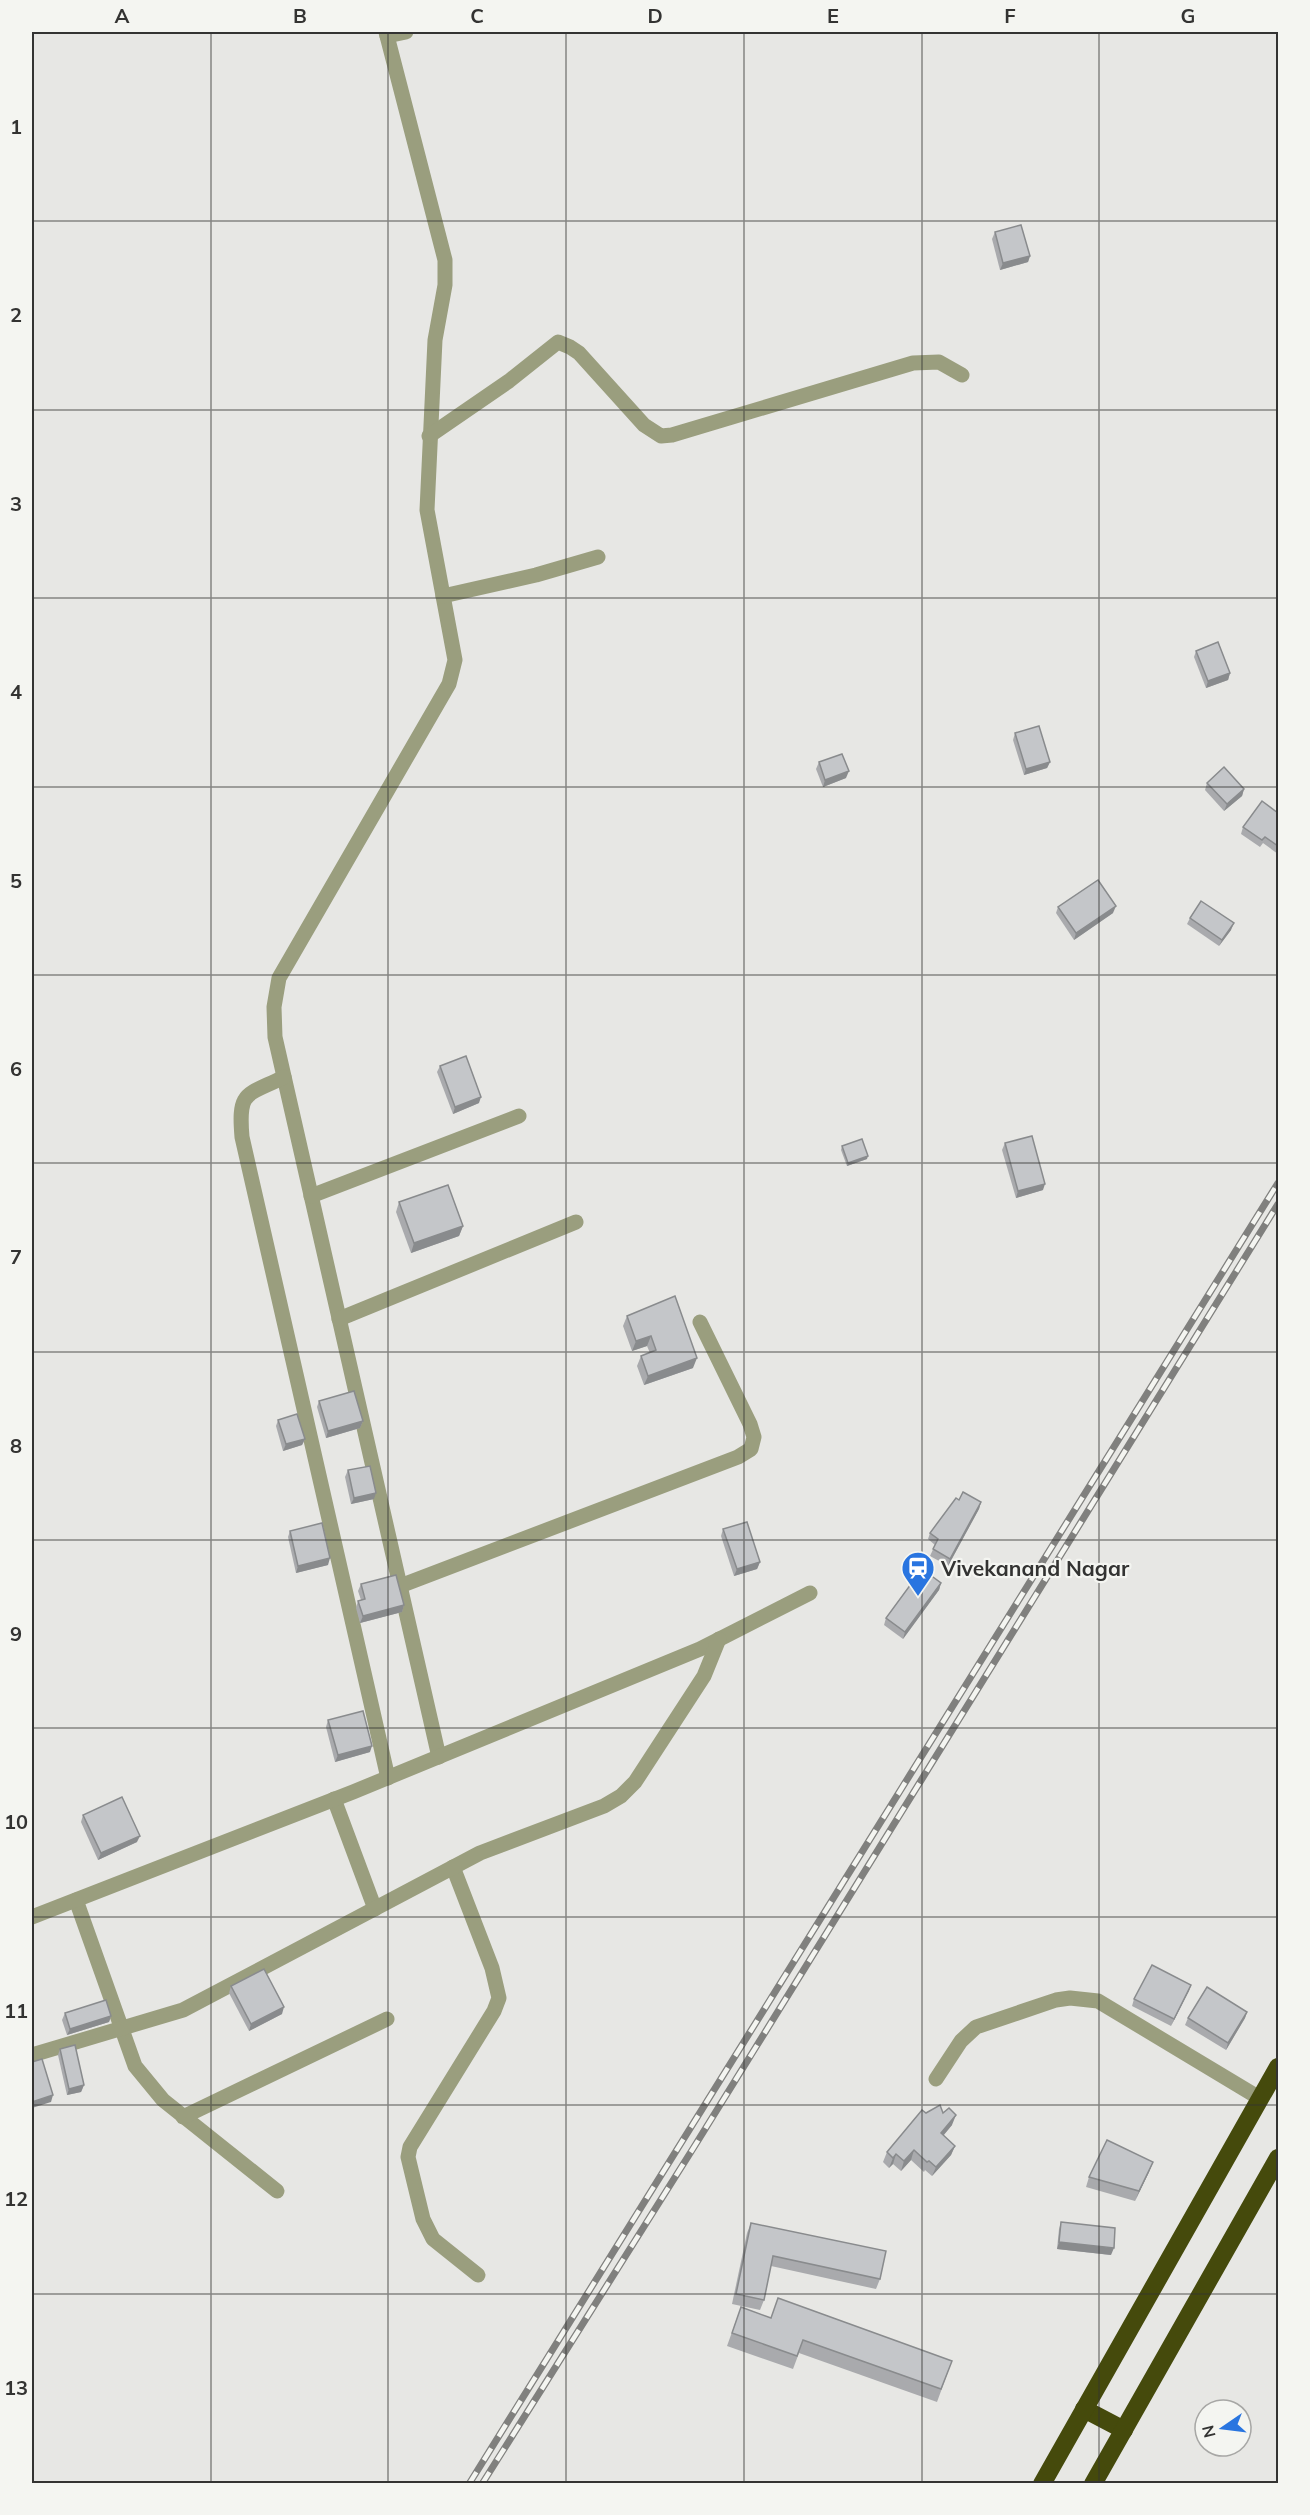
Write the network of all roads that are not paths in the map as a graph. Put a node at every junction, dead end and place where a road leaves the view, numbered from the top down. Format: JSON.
{"nodes":[{"id":1,"x":406,"y":32,"type":"edge"},
{"id":2,"x":386,"y":34,"type":"edge"},
{"id":3,"x":963,"y":375,"type":"dead end"},
{"id":4,"x":429,"y":436,"type":"junction"},
{"id":5,"x":598,"y":557,"type":"dead end"},
{"id":6,"x":443,"y":596,"type":"junction"},
{"id":7,"x":284,"y":1077,"type":"junction"},
{"id":8,"x":519,"y":1116,"type":"dead end"},
{"id":9,"x":311,"y":1196,"type":"junction"},
{"id":10,"x":576,"y":1222,"type":"dead end"},
{"id":11,"x":339,"y":1318,"type":"junction"},
{"id":12,"x":700,"y":1322,"type":"dead end"},
{"id":13,"x":400,"y":1586,"type":"junction"},
{"id":14,"x":810,"y":1593,"type":"dead end"},
{"id":15,"x":719,"y":1639,"type":"junction"},
{"id":16,"x":439,"y":1757,"type":"junction"},
{"id":17,"x":388,"y":1778,"type":"junction"},
{"id":18,"x":334,"y":1799,"type":"junction"},
{"id":19,"x":453,"y":1867,"type":"junction"},
{"id":20,"x":76,"y":1899,"type":"junction"},
{"id":21,"x":375,"y":1909,"type":"junction"},
{"id":22,"x":32,"y":1917,"type":"edge"},
{"id":23,"x":387,"y":2019,"type":"dead end"},
{"id":24,"x":120,"y":2029,"type":"junction"},
{"id":25,"x":32,"y":2055,"type":"edge"},
{"id":26,"x":1278,"y":2067,"type":"edge"},
{"id":27,"x":936,"y":2079,"type":"dead end"},
{"id":28,"x":1261,"y":2099,"type":"junction"},
{"id":29,"x":183,"y":2117,"type":"junction"},
{"id":30,"x":1278,"y":2158,"type":"edge"},
{"id":31,"x":277,"y":2192,"type":"dead end"},
{"id":32,"x":478,"y":2275,"type":"dead end"},
{"id":33,"x":1084,"y":2409,"type":"junction"},
{"id":34,"x":1124,"y":2430,"type":"junction"},
{"id":35,"x":1042,"y":2484,"type":"edge"},
{"id":36,"x":1093,"y":2484,"type":"edge"}],
"edges":[{"from":1,"to":2,"type":"street"},
{"from":2,"to":4,"type":"street"},
{"from":3,"to":4,"type":"street"},
{"from":4,"to":6,"type":"street"},
{"from":5,"to":6,"type":"street"},
{"from":6,"to":7,"type":"street"},
{"from":7,"to":9,"type":"street"},
{"from":7,"to":17,"type":"street"},
{"from":8,"to":9,"type":"street"},
{"from":9,"to":11,"type":"street"},
{"from":10,"to":11,"type":"street"},
{"from":11,"to":13,"type":"street"},
{"from":12,"to":13,"type":"street"},
{"from":13,"to":16,"type":"street"},
{"from":14,"to":15,"type":"street"},
{"from":15,"to":16,"type":"street"},
{"from":15,"to":19,"type":"street"},
{"from":16,"to":17,"type":"street"},
{"from":17,"to":18,"type":"street"},
{"from":18,"to":20,"type":"street"},
{"from":18,"to":21,"type":"street"},
{"from":19,"to":21,"type":"street"},
{"from":19,"to":32,"type":"street"},
{"from":20,"to":22,"type":"street"},
{"from":20,"to":24,"type":"street"},
{"from":21,"to":24,"type":"street"},
{"from":23,"to":29,"type":"street"},
{"from":24,"to":25,"type":"street"},
{"from":24,"to":29,"type":"street"},
{"from":26,"to":28,"type":"highway"},
{"from":27,"to":28,"type":"street"},
{"from":28,"to":33,"type":"highway"},
{"from":29,"to":31,"type":"street"},
{"from":30,"to":34,"type":"highway"},
{"from":33,"to":34,"type":"highway"},
{"from":33,"to":35,"type":"highway"},
{"from":34,"to":36,"type":"highway"}]}
